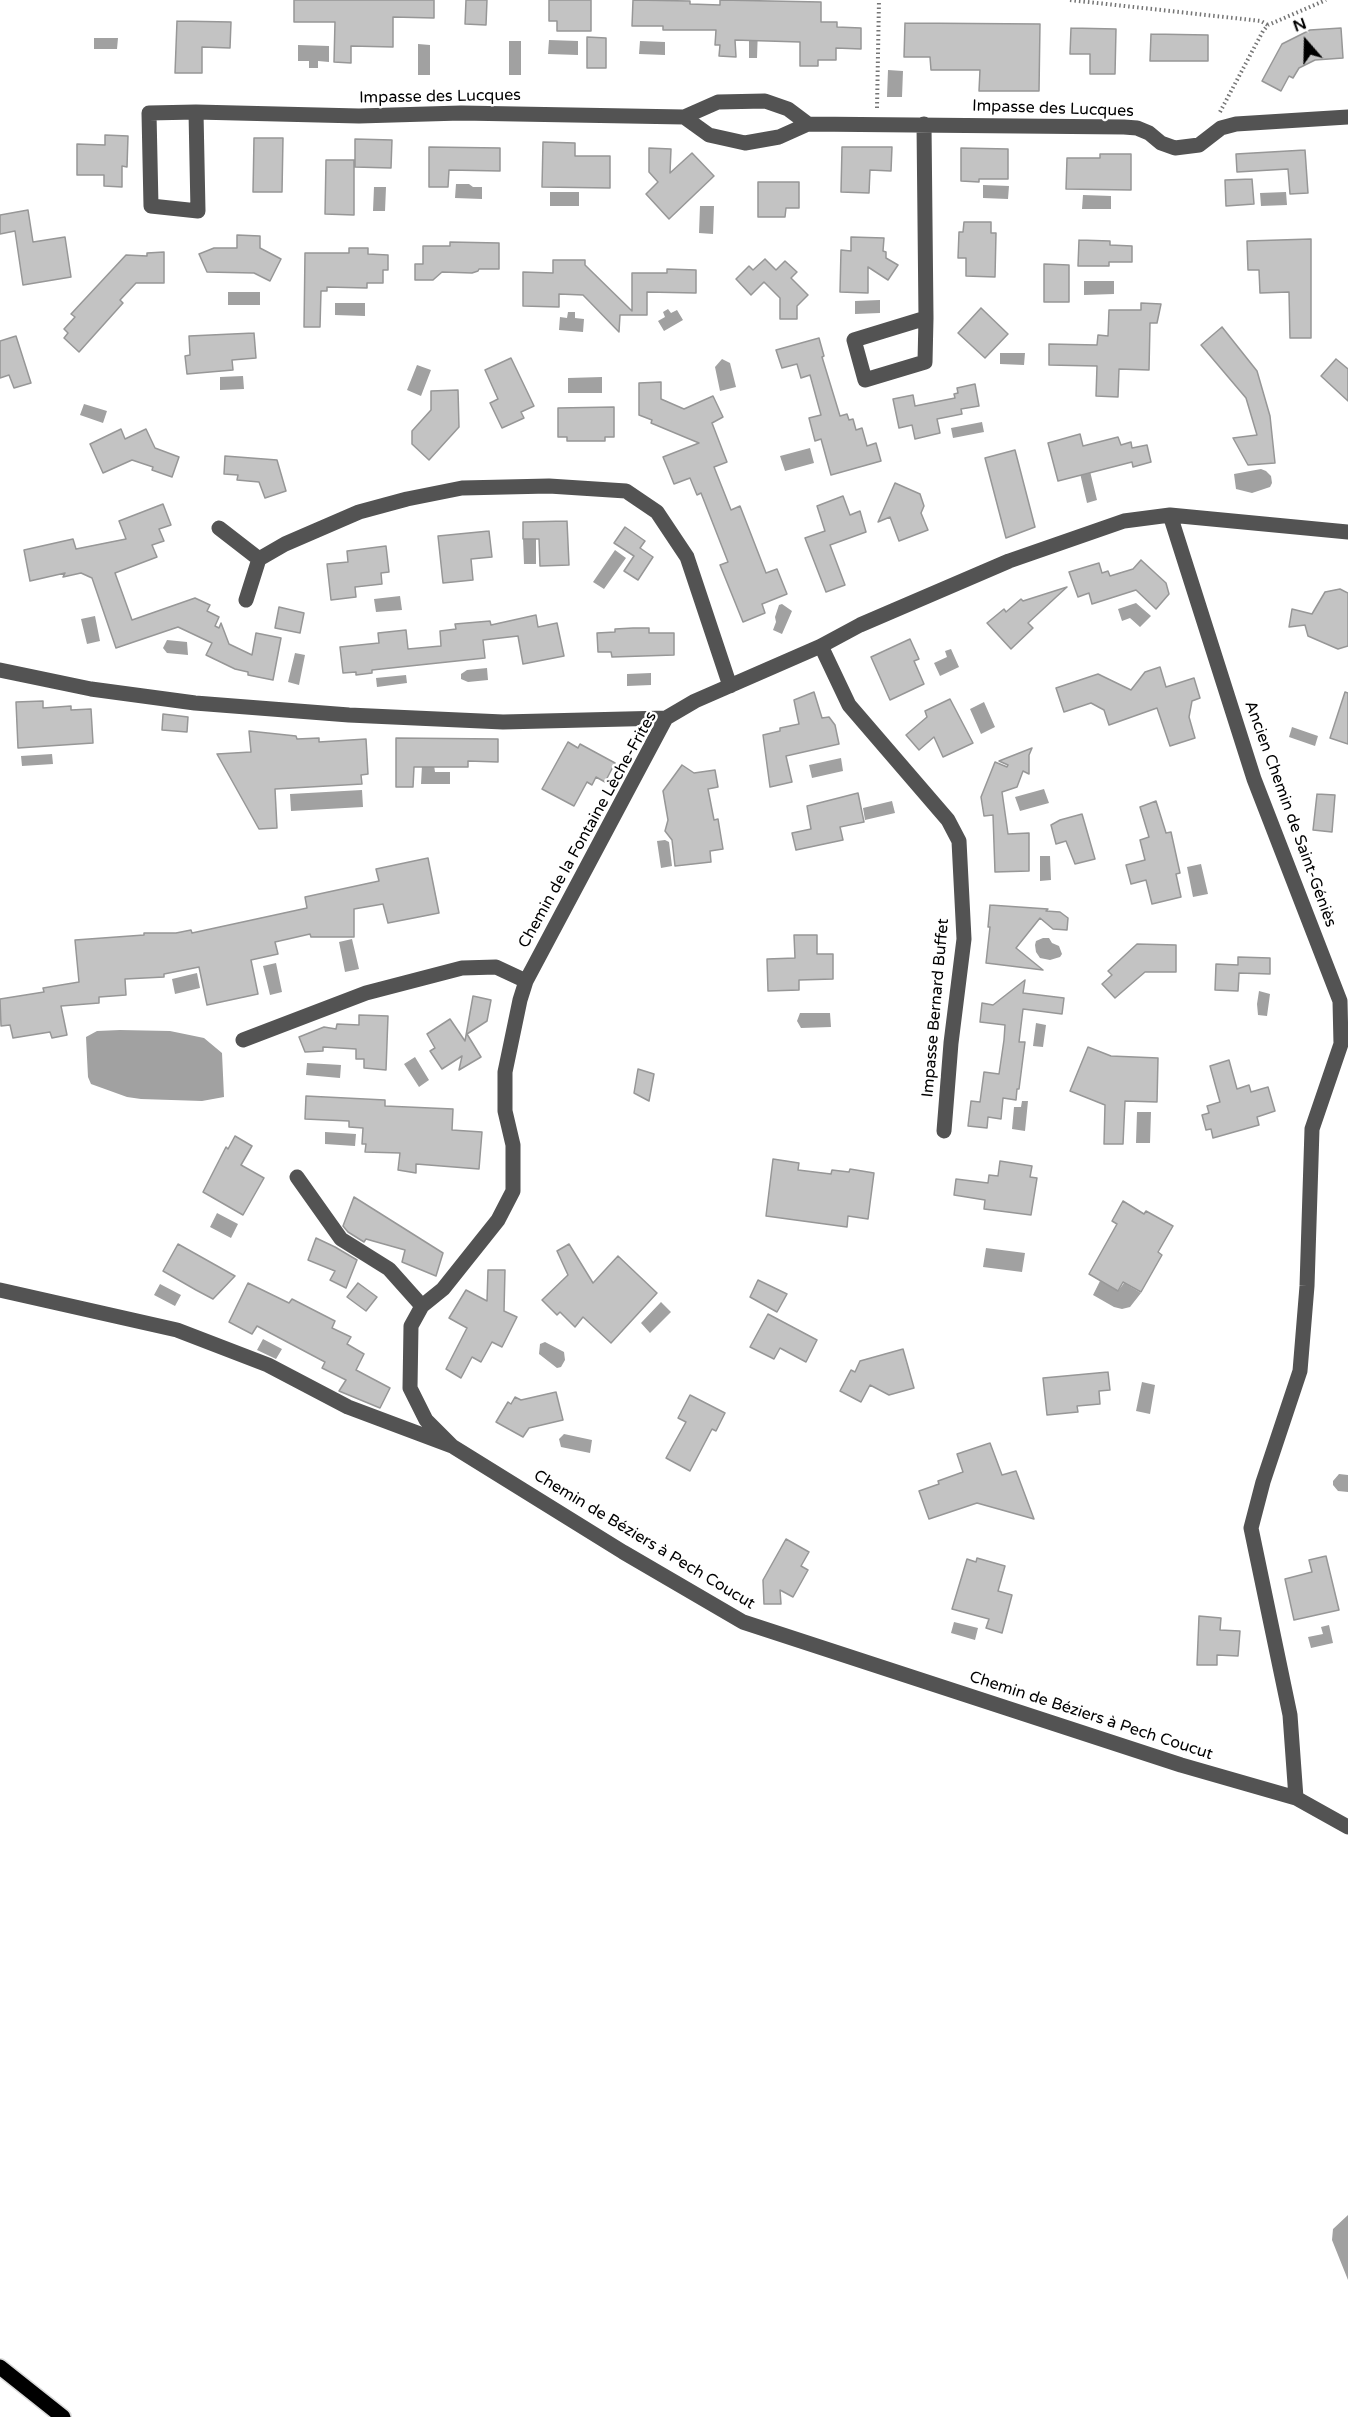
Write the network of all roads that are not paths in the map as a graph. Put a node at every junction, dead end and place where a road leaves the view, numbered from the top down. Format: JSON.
{"nodes":[{"id":1,"x":196,"y":112,"type":"junction"},
{"id":2,"x":684,"y":117,"type":"junction"},
{"id":3,"x":1348,"y":117,"type":"edge"},
{"id":4,"x":808,"y":124,"type":"junction"},
{"id":5,"x":924,"y":124,"type":"junction"},
{"id":6,"x":926,"y":318,"type":"junction"},
{"id":7,"x":1170,"y":515,"type":"junction"},
{"id":8,"x":219,"y":528,"type":"dead end"},
{"id":9,"x":1348,"y":532,"type":"edge"},
{"id":10,"x":259,"y":559,"type":"junction"},
{"id":11,"x":246,"y":600,"type":"dead end"},
{"id":12,"x":821,"y":646,"type":"junction"},
{"id":13,"x":0,"y":670,"type":"edge"},
{"id":14,"x":730,"y":686,"type":"junction"},
{"id":15,"x":666,"y":718,"type":"junction"},
{"id":16,"x":526,"y":981,"type":"junction"},
{"id":17,"x":243,"y":1040,"type":"dead end"},
{"id":18,"x":944,"y":1131,"type":"dead end"},
{"id":19,"x":297,"y":1177,"type":"dead end"},
{"id":20,"x":0,"y":1290,"type":"edge"},
{"id":21,"x":422,"y":1306,"type":"junction"},
{"id":22,"x":452,"y":1446,"type":"junction"},
{"id":23,"x":1296,"y":1798,"type":"junction"},
{"id":24,"x":1348,"y":1827,"type":"edge"},
{"id":25,"x":0,"y":2367,"type":"edge"},
{"id":26,"x":63,"y":2417,"type":"edge"}],
"edges":[{"from":1,"to":1,"type":"street","name":"Impasse des Lucques"},
{"from":1,"to":2,"type":"street","name":"Impasse des Lucques"},
{"from":2,"to":4,"type":"street","name":"Impasse des Lucques"},
{"from":2,"to":4,"type":"street","name":"Impasse des Lucques"},
{"from":3,"to":5,"type":"street","name":"Impasse des Lucques"},
{"from":4,"to":5,"type":"street","name":"Impasse des Lucques"},
{"from":5,"to":6,"type":"street"},
{"from":6,"to":6,"type":"street"},
{"from":7,"to":9,"type":"street","name":"Chemin de la Fontaine Lèche-Frites"},
{"from":7,"to":12,"type":"street","name":"Chemin de la Fontaine Lèche-Frites"},
{"from":7,"to":23,"type":"street","name":"Ancien Chemin de Saint-Géniès"},
{"from":8,"to":10,"type":"street"},
{"from":10,"to":11,"type":"street"},
{"from":10,"to":14,"type":"street"},
{"from":12,"to":14,"type":"street","name":"Chemin de la Fontaine Lèche-Frites"},
{"from":12,"to":18,"type":"street","name":"Impasse Bernard Buffet"},
{"from":13,"to":15,"type":"street"},
{"from":14,"to":15,"type":"street","name":"Chemin de la Fontaine Lèche-Frites"},
{"from":15,"to":16,"type":"street","name":"Chemin de la Fontaine Lèche-Frites"},
{"from":16,"to":17,"type":"street"},
{"from":16,"to":21,"type":"street","name":"Chemin de la Fontaine Lèche-Frites"},
{"from":19,"to":21,"type":"street"},
{"from":20,"to":22,"type":"street","name":"Chemin de Béziers à Pech Coucut"},
{"from":21,"to":22,"type":"street","name":"Chemin de la Fontaine Lèche-Frites"},
{"from":22,"to":23,"type":"street","name":"Chemin de Béziers à Pech Coucut"},
{"from":23,"to":24,"type":"street","name":"Chemin de Béziers à Pech Coucut"},
{"from":25,"to":26,"type":"main road"}]}
